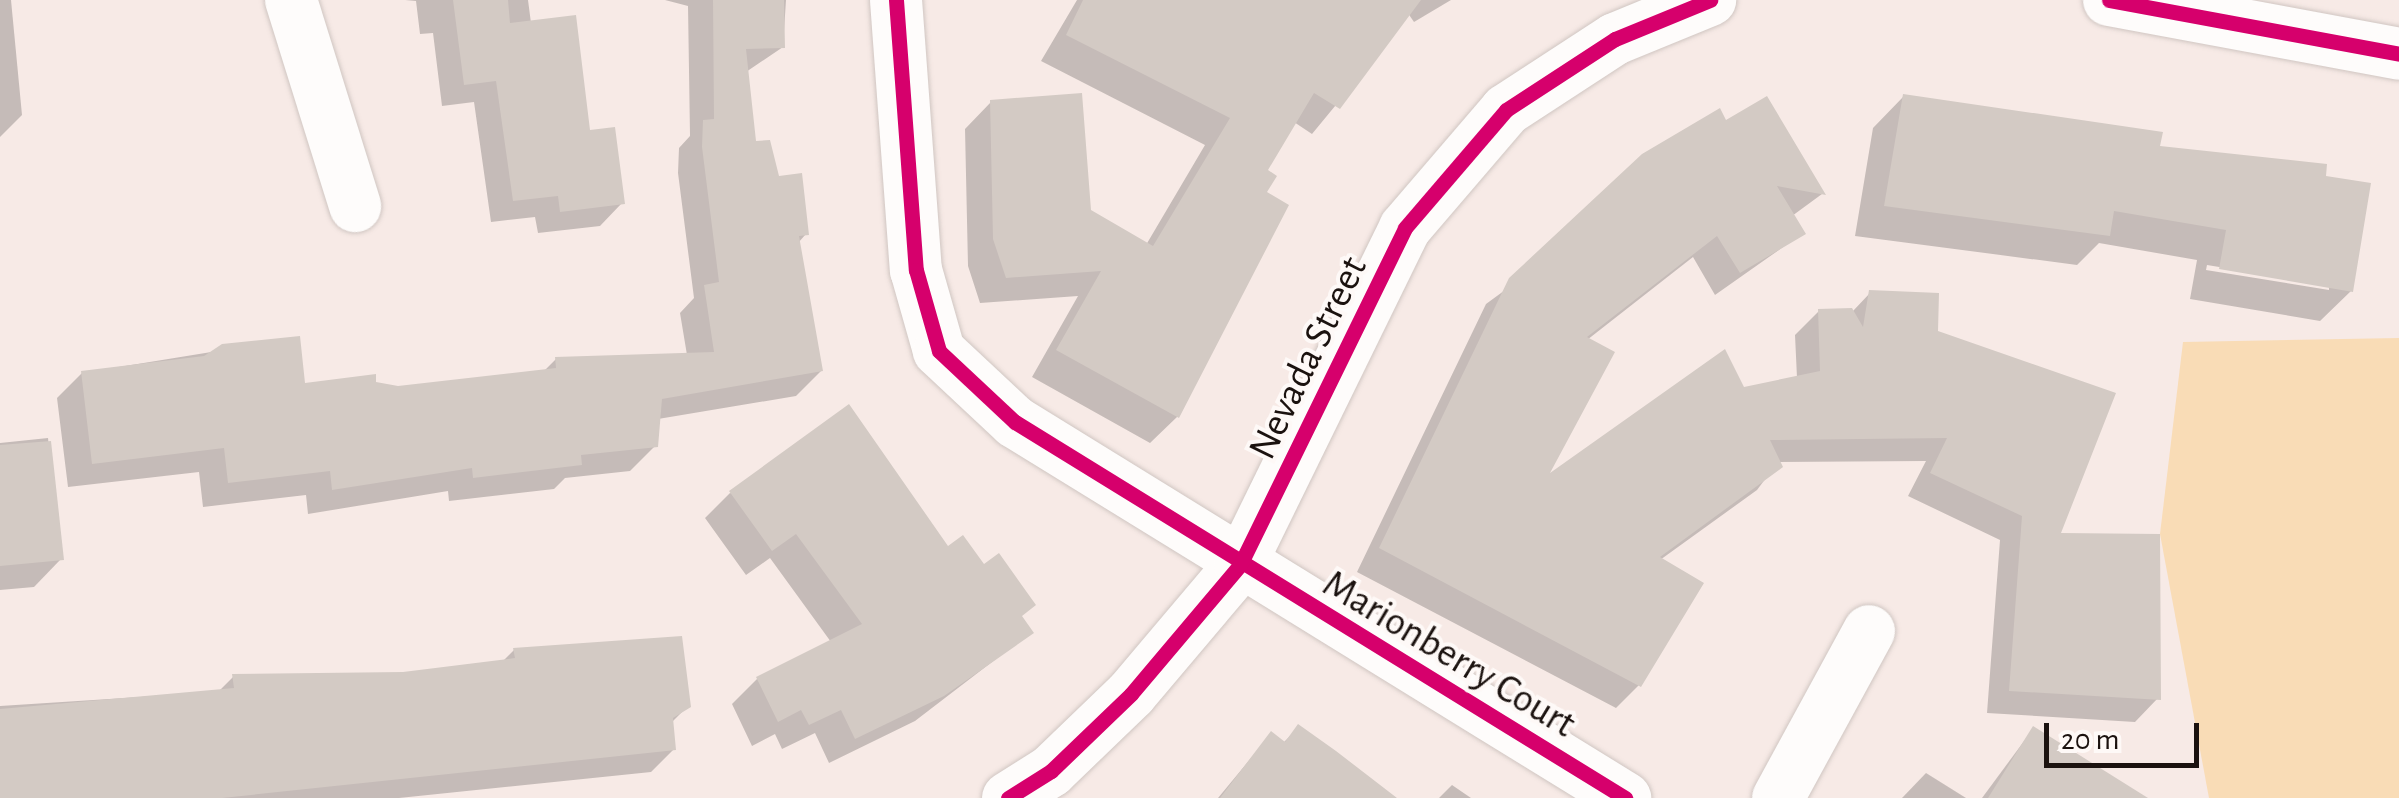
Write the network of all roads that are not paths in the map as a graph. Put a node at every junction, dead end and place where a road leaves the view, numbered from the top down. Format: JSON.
{"nodes":[{"id":1,"x":291,"y":0,"type":"edge"},
{"id":2,"x":896,"y":0,"type":"edge"},
{"id":3,"x":1710,"y":0,"type":"edge"},
{"id":4,"x":2109,"y":0,"type":"edge"},
{"id":5,"x":2287,"y":19,"type":"edge"},
{"id":6,"x":2399,"y":54,"type":"edge"},
{"id":7,"x":355,"y":206,"type":"dead end"},
{"id":8,"x":1240,"y":565,"type":"junction"},
{"id":9,"x":1869,"y":631,"type":"dead end"},
{"id":10,"x":1008,"y":798,"type":"edge"},
{"id":11,"x":1625,"y":798,"type":"edge"},
{"id":12,"x":1778,"y":798,"type":"edge"}],
"edges":[{"from":1,"to":7,"type":"street"},
{"from":2,"to":8,"type":"street","name":"Marionberry Court"},
{"from":3,"to":8,"type":"street","name":"Nevada Street"},
{"from":4,"to":5,"type":"street"},
{"from":5,"to":6,"type":"street"},
{"from":8,"to":10,"type":"street","name":"Nevada Street"},
{"from":8,"to":11,"type":"street","name":"Marionberry Court"},
{"from":9,"to":12,"type":"street"}]}
